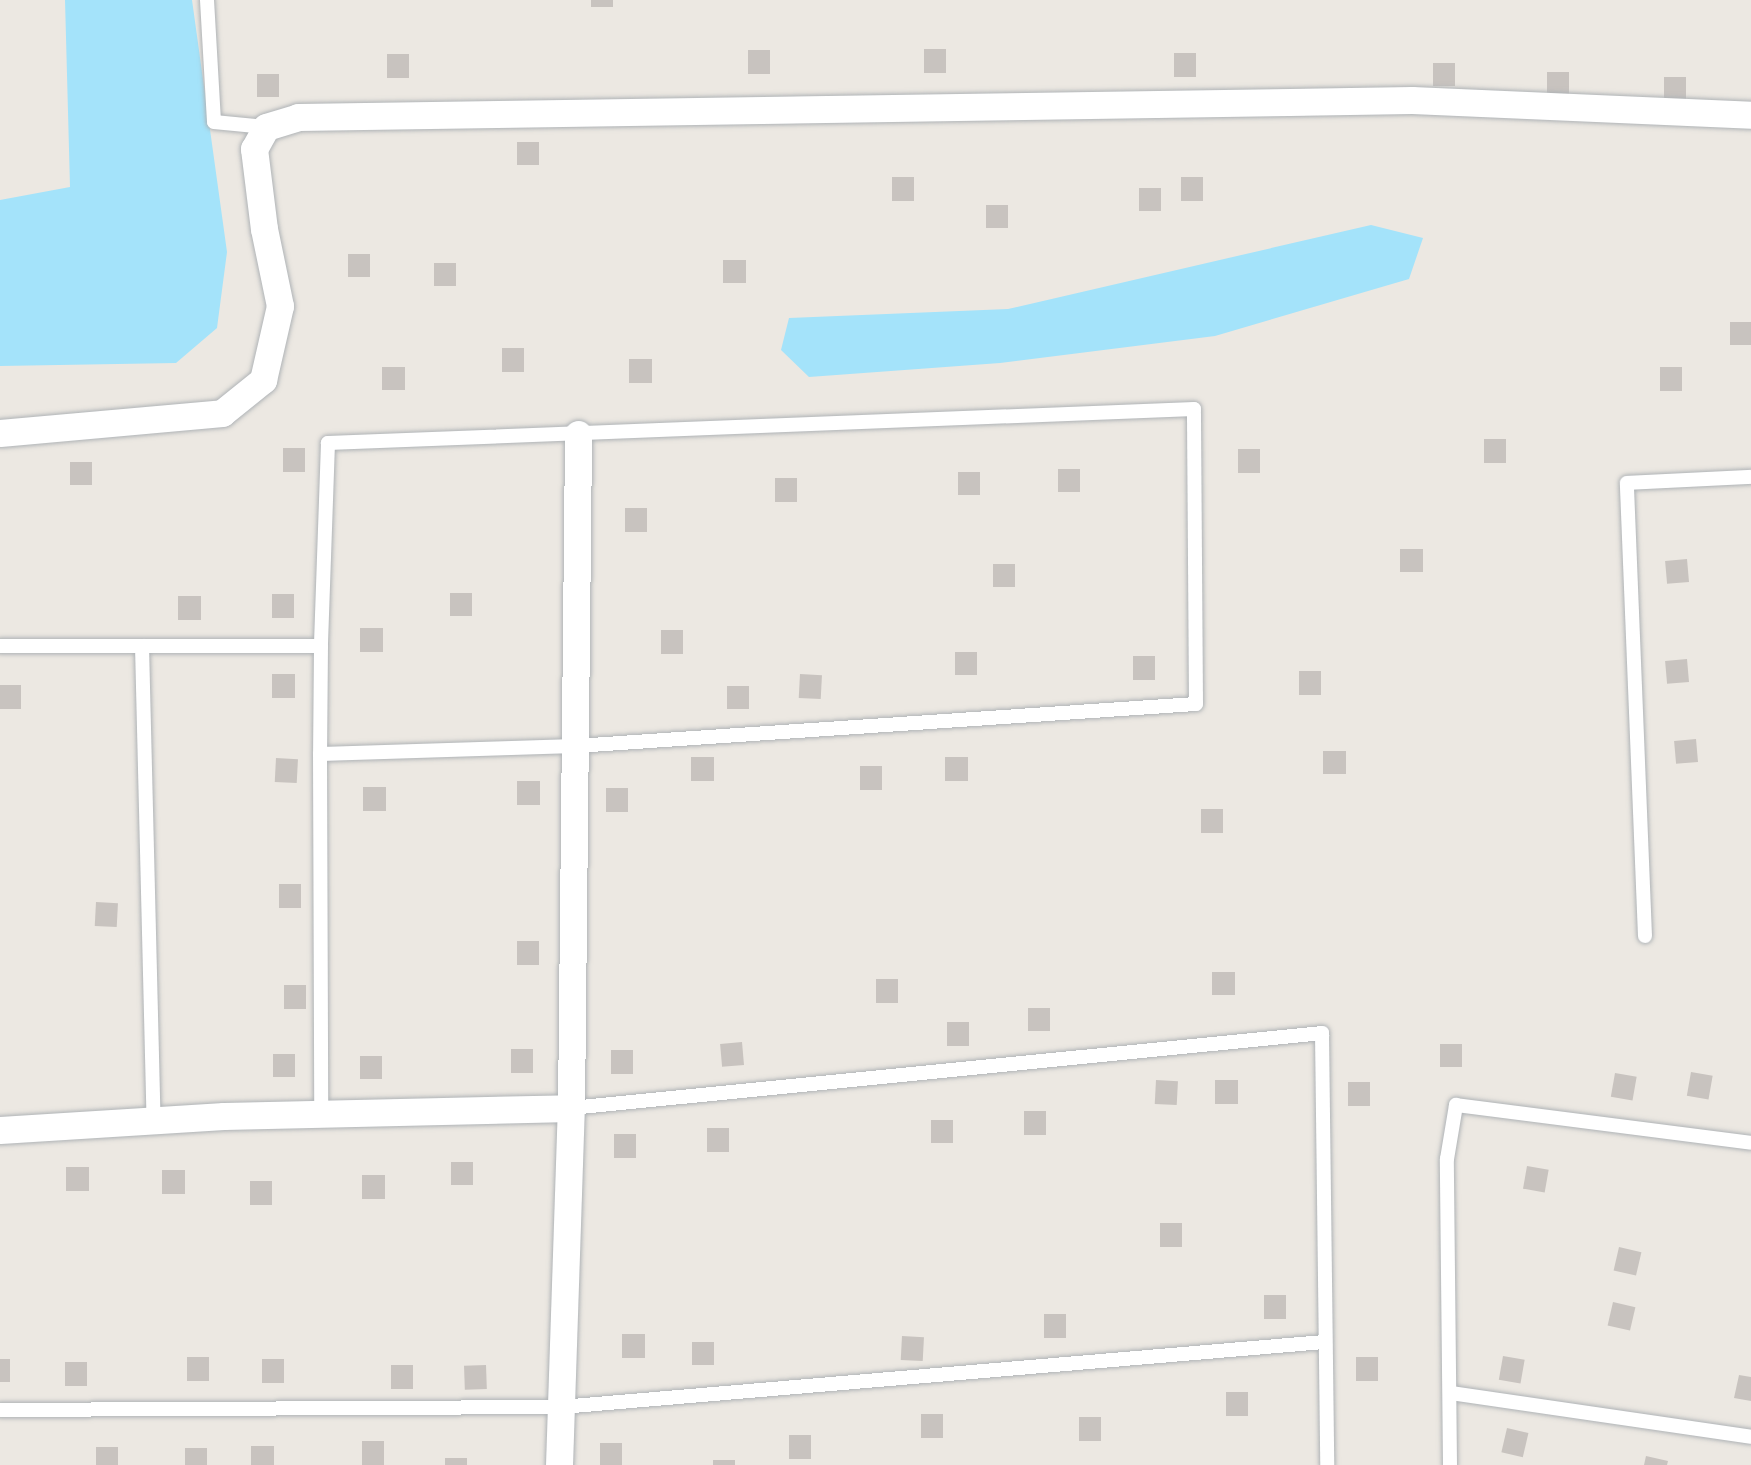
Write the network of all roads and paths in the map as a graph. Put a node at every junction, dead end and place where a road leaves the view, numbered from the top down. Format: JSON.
{"nodes":[{"id":1,"x":207,"y":0,"type":"edge"},
{"id":2,"x":1751,"y":115,"type":"edge"},
{"id":3,"x":266,"y":127,"type":"junction"},
{"id":4,"x":0,"y":434,"type":"edge"},
{"id":5,"x":578,"y":434,"type":"junction"},
{"id":6,"x":1751,"y":477,"type":"edge"},
{"id":7,"x":0,"y":646,"type":"edge"},
{"id":8,"x":142,"y":646,"type":"junction"},
{"id":9,"x":321,"y":646,"type":"junction"},
{"id":10,"x":576,"y":746,"type":"junction"},
{"id":11,"x":320,"y":754,"type":"junction"},
{"id":12,"x":1645,"y":936,"type":"dead end"},
{"id":13,"x":571,"y":1108,"type":"junction"},
{"id":14,"x":321,"y":1114,"type":"junction"},
{"id":15,"x":154,"y":1120,"type":"junction"},
{"id":16,"x":0,"y":1130,"type":"edge"},
{"id":17,"x":1751,"y":1143,"type":"edge"},
{"id":18,"x":1324,"y":1342,"type":"junction"},
{"id":19,"x":1451,"y":1393,"type":"junction"},
{"id":20,"x":561,"y":1407,"type":"junction"},
{"id":21,"x":0,"y":1410,"type":"edge"},
{"id":22,"x":1751,"y":1437,"type":"edge"},
{"id":23,"x":560,"y":1465,"type":"edge"},
{"id":24,"x":1327,"y":1465,"type":"edge"},
{"id":25,"x":1450,"y":1465,"type":"edge"}],
"edges":[{"from":1,"to":3,"type":"lane"},
{"from":2,"to":3,"type":"street"},
{"from":3,"to":4,"type":"street"},
{"from":5,"to":9,"type":"lane"},
{"from":5,"to":10,"type":"street"},
{"from":5,"to":10,"type":"lane"},
{"from":6,"to":12,"type":"lane"},
{"from":7,"to":8,"type":"lane"},
{"from":8,"to":9,"type":"lane"},
{"from":8,"to":15,"type":"lane"},
{"from":9,"to":11,"type":"lane"},
{"from":10,"to":11,"type":"lane"},
{"from":10,"to":13,"type":"street"},
{"from":11,"to":14,"type":"lane"},
{"from":13,"to":14,"type":"street"},
{"from":13,"to":18,"type":"lane"},
{"from":13,"to":20,"type":"street"},
{"from":14,"to":15,"type":"street"},
{"from":15,"to":16,"type":"street"},
{"from":17,"to":19,"type":"lane"},
{"from":18,"to":20,"type":"lane"},
{"from":18,"to":24,"type":"lane"},
{"from":19,"to":22,"type":"lane"},
{"from":19,"to":25,"type":"lane"},
{"from":20,"to":21,"type":"lane"},
{"from":20,"to":23,"type":"street"}]}
